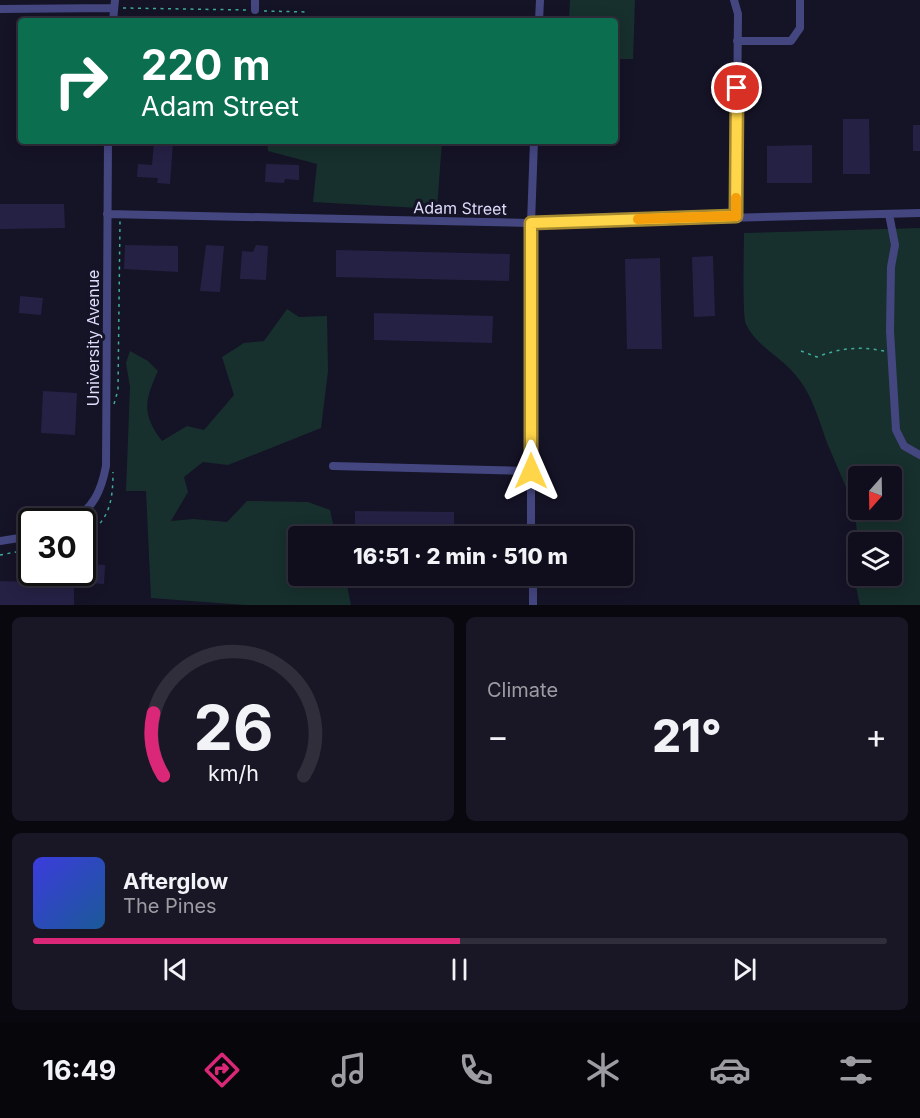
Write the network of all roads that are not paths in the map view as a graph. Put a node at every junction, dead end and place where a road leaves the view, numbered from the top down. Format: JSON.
{"nodes":[{"id":1,"x":255,"y":0,"type":"edge"},
{"id":2,"x":540,"y":0,"type":"edge"},
{"id":3,"x":734,"y":0,"type":"edge"},
{"id":4,"x":800,"y":0,"type":"edge"},
{"id":5,"x":114,"y":4,"type":"edge"},
{"id":6,"x":0,"y":9,"type":"edge"},
{"id":7,"x":255,"y":10,"type":"road end"},
{"id":8,"x":539,"y":18,"type":"edge"},
{"id":9,"x":737,"y":41,"type":"junction"},
{"id":10,"x":108,"y":144,"type":"edge"},
{"id":11,"x":534,"y":144,"type":"edge"},
{"id":12,"x":920,"y":213,"type":"edge"},
{"id":13,"x":107,"y":214,"type":"junction"},
{"id":14,"x":889,"y":214,"type":"junction"},
{"id":15,"x":736,"y":216,"type":"junction"},
{"id":16,"x":531,"y":223,"type":"junction"},
{"id":17,"x":920,"y":455,"type":"edge"},
{"id":18,"x":333,"y":466,"type":"dead end"},
{"id":19,"x":531,"y":471,"type":"junction"},
{"id":20,"x":90,"y":508,"type":"edge"},
{"id":21,"x":531,"y":526,"type":"edge"},
{"id":22,"x":18,"y":538,"type":"edge"},
{"id":23,"x":0,"y":541,"type":"edge"},
{"id":24,"x":533,"y":586,"type":"edge"},
{"id":25,"x":533,"y":605,"type":"edge"}],
"edges":[{"from":1,"to":7,"type":"street"},
{"from":2,"to":8,"type":"street"},
{"from":3,"to":9,"type":"street"},
{"from":4,"to":9,"type":"street"},
{"from":5,"to":6,"type":"street"},
{"from":9,"to":15,"type":"street"},
{"from":10,"to":13,"type":"street","name":"University Avenue"},
{"from":11,"to":16,"type":"street"},
{"from":12,"to":14,"type":"street","name":"Adam Street"},
{"from":13,"to":16,"type":"street","name":"Adam Street"},
{"from":13,"to":20,"type":"street","name":"University Avenue"},
{"from":14,"to":15,"type":"street","name":"Adam Street"},
{"from":14,"to":17,"type":"street"},
{"from":15,"to":16,"type":"street","name":"Adam Street"},
{"from":16,"to":19,"type":"street"},
{"from":18,"to":19,"type":"street"},
{"from":19,"to":21,"type":"street"},
{"from":22,"to":23,"type":"street"},
{"from":24,"to":25,"type":"street"}]}
